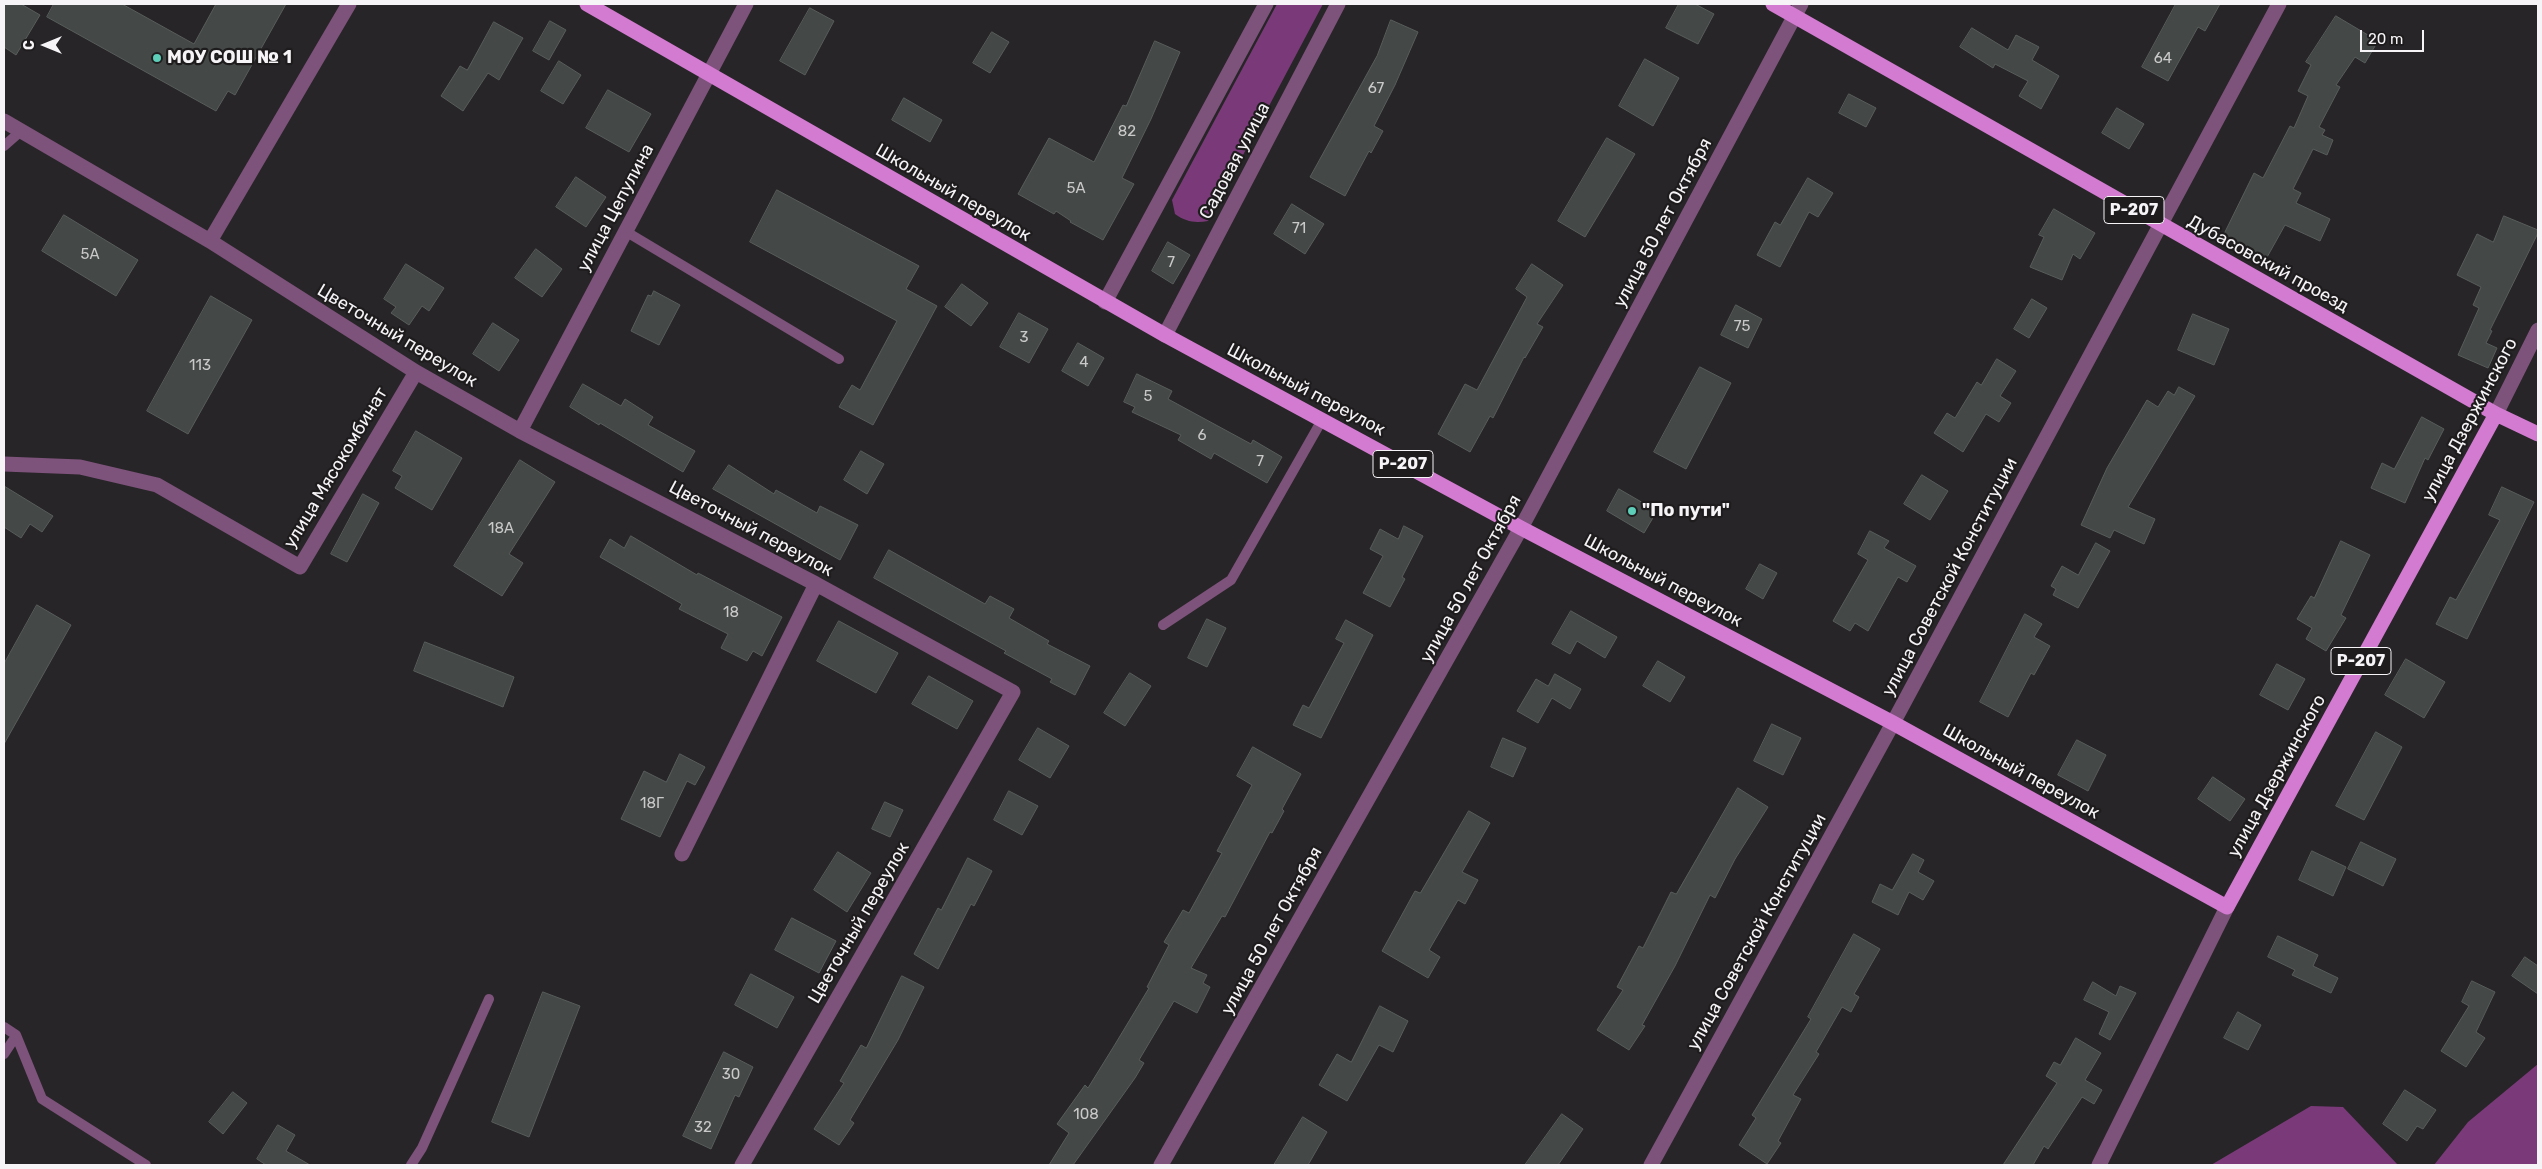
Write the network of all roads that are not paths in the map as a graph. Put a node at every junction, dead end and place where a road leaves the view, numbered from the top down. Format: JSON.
{"nodes":[{"id":1,"x":349,"y":4,"type":"edge"},
{"id":2,"x":587,"y":4,"type":"edge"},
{"id":3,"x":746,"y":4,"type":"edge"},
{"id":4,"x":1266,"y":4,"type":"edge"},
{"id":5,"x":1338,"y":4,"type":"edge"},
{"id":6,"x":1773,"y":4,"type":"edge"},
{"id":7,"x":2278,"y":4,"type":"edge"},
{"id":8,"x":1798,"y":10,"type":"edge"},
{"id":9,"x":708,"y":74,"type":"junction"},
{"id":10,"x":4,"y":121,"type":"edge"},
{"id":11,"x":21,"y":131,"type":"junction"},
{"id":12,"x":4,"y":146,"type":"edge"},
{"id":13,"x":2160,"y":224,"type":"junction"},
{"id":14,"x":625,"y":231,"type":"junction"},
{"id":15,"x":210,"y":241,"type":"junction"},
{"id":16,"x":1105,"y":302,"type":"junction"},
{"id":17,"x":2538,"y":330,"type":"edge"},
{"id":18,"x":1165,"y":335,"type":"junction"},
{"id":19,"x":839,"y":358,"type":"dead end"},
{"id":20,"x":416,"y":372,"type":"junction"},
{"id":21,"x":2496,"y":414,"type":"junction"},
{"id":22,"x":1322,"y":420,"type":"junction"},
{"id":23,"x":520,"y":430,"type":"junction"},
{"id":24,"x":2538,"y":434,"type":"edge"},
{"id":25,"x":4,"y":464,"type":"edge"},
{"id":26,"x":1521,"y":528,"type":"junction"},
{"id":27,"x":816,"y":584,"type":"junction"},
{"id":28,"x":1164,"y":625,"type":"dead end"},
{"id":29,"x":1892,"y":723,"type":"junction"},
{"id":30,"x":682,"y":854,"type":"dead end"},
{"id":31,"x":2227,"y":907,"type":"junction"},
{"id":32,"x":489,"y":999,"type":"dead end"},
{"id":33,"x":4,"y":1027,"type":"edge"},
{"id":34,"x":16,"y":1036,"type":"junction"},
{"id":35,"x":4,"y":1054,"type":"edge"},
{"id":36,"x":146,"y":1165,"type":"edge"},
{"id":37,"x":411,"y":1165,"type":"edge"},
{"id":38,"x":742,"y":1165,"type":"edge"},
{"id":39,"x":1161,"y":1165,"type":"edge"},
{"id":40,"x":1651,"y":1165,"type":"edge"},
{"id":41,"x":2100,"y":1165,"type":"edge"}],
"edges":[{"from":1,"to":15,"type":"street"},
{"from":2,"to":9,"type":"main road","name":"Школьный переулок","number":"Р-207"},
{"from":3,"to":9,"type":"street","name":"улица Цепулина"},
{"from":4,"to":16,"type":"street"},
{"from":5,"to":18,"type":"street","name":"Садовая улица"},
{"from":6,"to":8,"type":"main road","name":"Дубасовский проезд","number":"Р-207"},
{"from":7,"to":13,"type":"street","name":"улица Советской Конституции"},
{"from":8,"to":13,"type":"main road","name":"Дубасовский проезд","number":"Р-207"},
{"from":8,"to":26,"type":"street","name":"улица 50 лет Октября"},
{"from":9,"to":14,"type":"street","name":"улица Цепулина"},
{"from":9,"to":16,"type":"main road","name":"Школьный переулок","number":"Р-207"},
{"from":10,"to":11,"type":"street","name":"Цветочный переулок"},
{"from":11,"to":12,"type":"lane"},
{"from":11,"to":15,"type":"street","name":"Цветочный переулок"},
{"from":13,"to":21,"type":"main road","name":"Дубасовский проезд","number":"Р-207"},
{"from":13,"to":29,"type":"street","name":"улица Советской Конституции"},
{"from":14,"to":19,"type":"lane"},
{"from":14,"to":23,"type":"street","name":"улица Цепулина"},
{"from":15,"to":20,"type":"street","name":"Цветочный переулок"},
{"from":16,"to":18,"type":"main road","name":"Школьный переулок","number":"Р-207"},
{"from":17,"to":21,"type":"street","name":"улица Дзержинского"},
{"from":18,"to":22,"type":"main road","name":"Школьный переулок","number":"Р-207"},
{"from":20,"to":23,"type":"street","name":"Цветочный переулок"},
{"from":20,"to":25,"type":"street","name":"улица Мясокомбинат"},
{"from":21,"to":24,"type":"main road","name":"Дубасовский проезд","number":"Р-207"},
{"from":21,"to":31,"type":"main road","name":"улица Дзержинского","number":"Р-207"},
{"from":22,"to":26,"type":"main road","name":"Школьный переулок","number":"Р-207"},
{"from":22,"to":28,"type":"lane"},
{"from":23,"to":27,"type":"street","name":"Цветочный переулок"},
{"from":26,"to":29,"type":"main road","name":"Школьный переулок","number":"Р-207"},
{"from":26,"to":39,"type":"street","name":"улица 50 лет Октября"},
{"from":27,"to":30,"type":"street"},
{"from":27,"to":38,"type":"street","name":"Цветочный переулок"},
{"from":29,"to":31,"type":"main road","name":"Школьный переулок","number":"Р-207"},
{"from":29,"to":40,"type":"street","name":"улица Советской Конституции"},
{"from":31,"to":41,"type":"street","name":"улица Дзержинского"},
{"from":32,"to":37,"type":"lane"},
{"from":33,"to":34,"type":"lane"},
{"from":34,"to":35,"type":"lane"},
{"from":34,"to":36,"type":"lane"}]}
